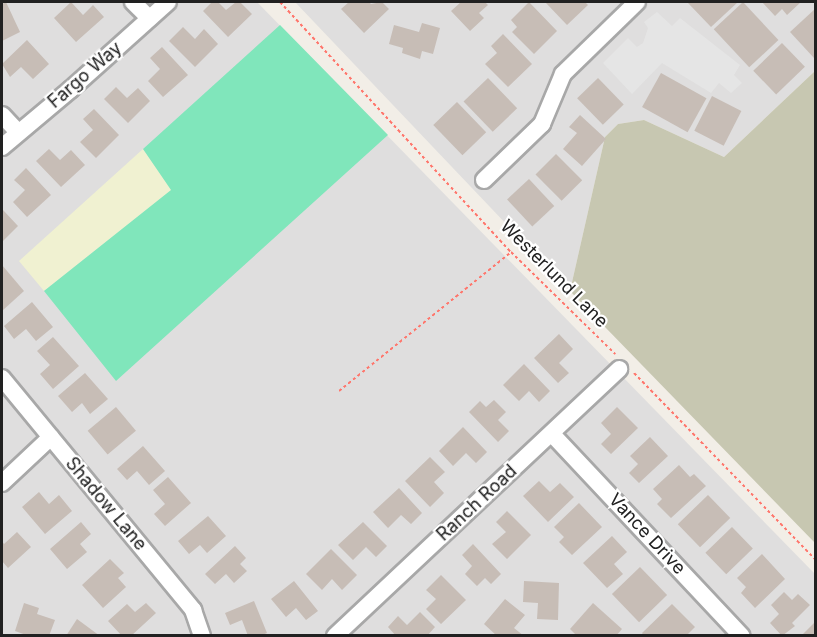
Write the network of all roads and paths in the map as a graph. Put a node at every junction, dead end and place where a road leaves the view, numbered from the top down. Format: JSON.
{"nodes":[{"id":1,"x":134,"y":2,"type":"edge"},
{"id":2,"x":168,"y":2,"type":"edge"},
{"id":3,"x":280,"y":2,"type":"edge"},
{"id":4,"x":637,"y":2,"type":"edge"},
{"id":5,"x":149,"y":18,"type":"junction"},
{"id":6,"x":2,"y":115,"type":"edge"},
{"id":7,"x":18,"y":132,"type":"junction"},
{"id":8,"x":2,"y":147,"type":"edge"},
{"id":9,"x":484,"y":180,"type":"dead end"},
{"id":10,"x":511,"y":252,"type":"junction"},
{"id":11,"x":623,"y":366,"type":"junction"},
{"id":12,"x":2,"y":378,"type":"edge"},
{"id":13,"x":339,"y":391,"type":"dead end"},
{"id":14,"x":552,"y":434,"type":"junction"},
{"id":15,"x":51,"y":437,"type":"junction"},
{"id":16,"x":2,"y":483,"type":"edge"},
{"id":17,"x":816,"y":560,"type":"edge"},
{"id":18,"x":202,"y":636,"type":"edge"},
{"id":19,"x":335,"y":636,"type":"edge"},
{"id":20,"x":742,"y":636,"type":"edge"}],
"edges":[{"from":1,"to":5,"type":"street"},
{"from":2,"to":5,"type":"street","name":"Fargo Way"},
{"from":3,"to":10,"type":"path","name":"Westerlund Lane"},
{"from":4,"to":9,"type":"street"},
{"from":5,"to":7,"type":"street","name":"Fargo Way"},
{"from":6,"to":7,"type":"street"},
{"from":7,"to":8,"type":"street","name":"Fargo Way"},
{"from":10,"to":11,"type":"path","name":"Westerlund Lane"},
{"from":10,"to":13,"type":"path"},
{"from":11,"to":14,"type":"street","name":"Ranch Road"},
{"from":11,"to":17,"type":"path","name":"Westerlund Lane"},
{"from":12,"to":15,"type":"street","name":"Shadow Lane"},
{"from":14,"to":19,"type":"street","name":"Ranch Road"},
{"from":14,"to":20,"type":"street","name":"Vance Drive"},
{"from":15,"to":16,"type":"street"},
{"from":15,"to":18,"type":"street","name":"Shadow Lane"}]}
